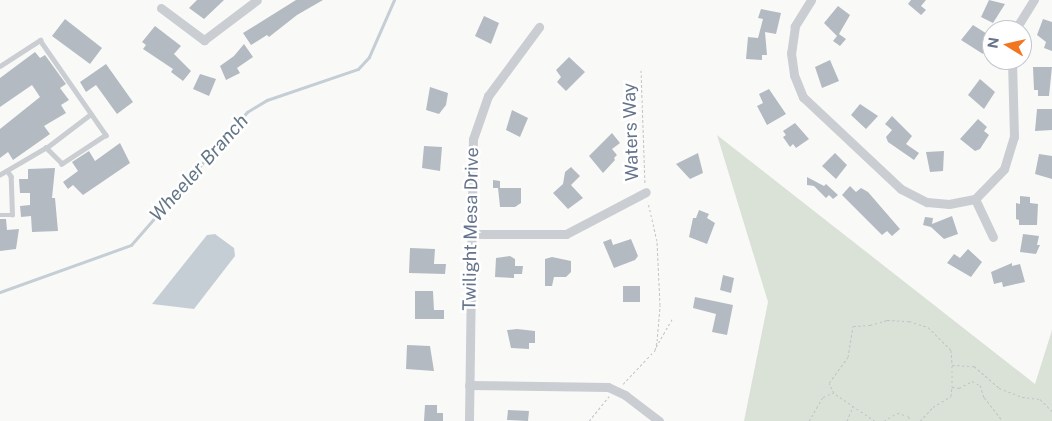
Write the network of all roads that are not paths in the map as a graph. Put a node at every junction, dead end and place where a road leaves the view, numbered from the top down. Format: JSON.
{"nodes":[{"id":1,"x":257,"y":0,"type":"edge"},
{"id":2,"x":811,"y":0,"type":"edge"},
{"id":3,"x":1034,"y":0,"type":"edge"},
{"id":4,"x":161,"y":8,"type":"dead end"},
{"id":5,"x":1021,"y":20,"type":"edge"},
{"id":6,"x":539,"y":27,"type":"dead end"},
{"id":7,"x":0,"y":66,"type":"edge"},
{"id":8,"x":1012,"y":70,"type":"edge"},
{"id":9,"x":91,"y":114,"type":"junction"},
{"id":10,"x":46,"y":148,"type":"junction"},
{"id":11,"x":7,"y":171,"type":"junction"},
{"id":12,"x":0,"y":175,"type":"edge"},
{"id":13,"x":646,"y":192,"type":"road end"},
{"id":14,"x":975,"y":199,"type":"junction"},
{"id":15,"x":0,"y":215,"type":"edge"},
{"id":16,"x":470,"y":234,"type":"junction"},
{"id":17,"x":993,"y":237,"type":"dead end"},
{"id":18,"x":469,"y":386,"type":"junction"},
{"id":19,"x":469,"y":421,"type":"edge"},
{"id":20,"x":659,"y":421,"type":"edge"}],
"edges":[{"from":1,"to":4,"type":"street"},
{"from":2,"to":14,"type":"street"},
{"from":3,"to":5,"type":"street"},
{"from":6,"to":16,"type":"street","name":"Twilight Mesa Drive"},
{"from":7,"to":9,"type":"lane"},
{"from":8,"to":14,"type":"street"},
{"from":9,"to":10,"type":"lane"},
{"from":9,"to":10,"type":"lane"},
{"from":10,"to":11,"type":"lane"},
{"from":11,"to":12,"type":"lane"},
{"from":11,"to":15,"type":"lane"},
{"from":13,"to":16,"type":"street"},
{"from":14,"to":17,"type":"street"},
{"from":16,"to":18,"type":"street","name":"Twilight Mesa Drive"},
{"from":18,"to":19,"type":"street","name":"Twilight Mesa Drive"},
{"from":18,"to":20,"type":"street"}]}
